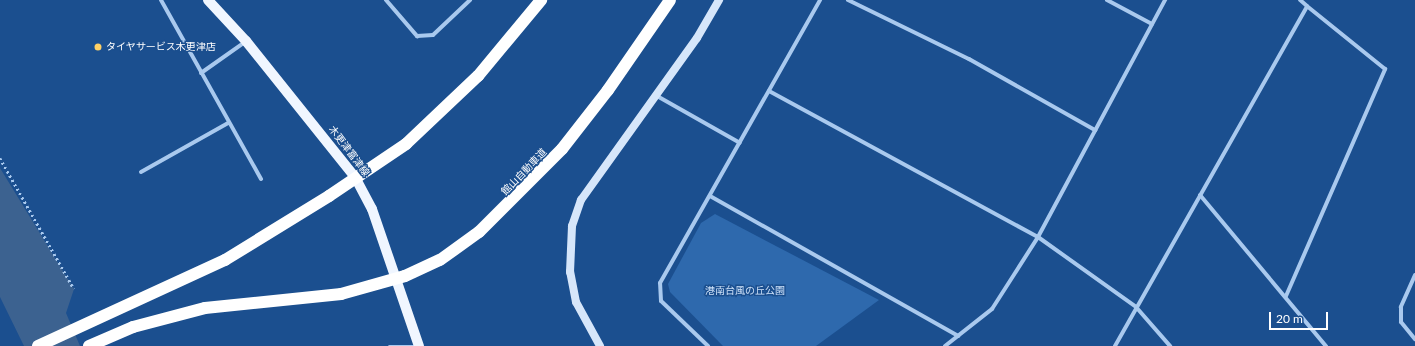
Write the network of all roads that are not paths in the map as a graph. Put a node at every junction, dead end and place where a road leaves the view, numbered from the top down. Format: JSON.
{"nodes":[{"id":1,"x":161,"y":0,"type":"edge"},
{"id":2,"x":208,"y":0,"type":"edge"},
{"id":3,"x":386,"y":0,"type":"edge"},
{"id":4,"x":470,"y":0,"type":"edge"},
{"id":5,"x":541,"y":0,"type":"edge"},
{"id":6,"x":670,"y":0,"type":"edge"},
{"id":7,"x":719,"y":0,"type":"edge"},
{"id":8,"x":820,"y":0,"type":"edge"},
{"id":9,"x":848,"y":0,"type":"edge"},
{"id":10,"x":1107,"y":0,"type":"edge"},
{"id":11,"x":1165,"y":0,"type":"edge"},
{"id":12,"x":1300,"y":0,"type":"edge"},
{"id":13,"x":1307,"y":6,"type":"junction"},
{"id":14,"x":1152,"y":24,"type":"junction"},
{"id":15,"x":246,"y":41,"type":"junction"},
{"id":16,"x":201,"y":73,"type":"junction"},
{"id":17,"x":770,"y":91,"type":"junction"},
{"id":18,"x":657,"y":96,"type":"junction"},
{"id":19,"x":228,"y":123,"type":"junction"},
{"id":20,"x":1096,"y":130,"type":"junction"},
{"id":21,"x":740,"y":143,"type":"junction"},
{"id":22,"x":141,"y":172,"type":"dead end"},
{"id":23,"x":262,"y":180,"type":"dead end"},
{"id":24,"x":1200,"y":195,"type":"junction"},
{"id":25,"x":710,"y":196,"type":"junction"},
{"id":26,"x":1038,"y":237,"type":"junction"},
{"id":27,"x":1415,"y":275,"type":"edge"},
{"id":28,"x":1286,"y":296,"type":"junction"},
{"id":29,"x":1136,"y":307,"type":"junction"},
{"id":30,"x":958,"y":336,"type":"junction"},
{"id":31,"x":1415,"y":339,"type":"edge"},
{"id":32,"x":38,"y":346,"type":"edge"},
{"id":33,"x":89,"y":346,"type":"edge"},
{"id":34,"x":389,"y":346,"type":"edge"},
{"id":35,"x":419,"y":346,"type":"edge"},
{"id":36,"x":600,"y":346,"type":"edge"},
{"id":37,"x":708,"y":346,"type":"edge"},
{"id":38,"x":945,"y":346,"type":"edge"},
{"id":39,"x":1115,"y":346,"type":"edge"},
{"id":40,"x":1170,"y":346,"type":"edge"},
{"id":41,"x":1326,"y":346,"type":"edge"}],
"edges":[{"from":1,"to":16,"type":"street"},
{"from":2,"to":15,"type":"main road","name":"木更津富津線"},
{"from":3,"to":4,"type":"street"},
{"from":5,"to":32,"type":"highway","bridge":true},
{"from":6,"to":33,"type":"highway","name":"館山自動車道","bridge":true},
{"from":7,"to":18,"type":"street"},
{"from":8,"to":17,"type":"street"},
{"from":9,"to":20,"type":"street"},
{"from":10,"to":14,"type":"street"},
{"from":11,"to":14,"type":"street"},
{"from":12,"to":13,"type":"street"},
{"from":13,"to":24,"type":"street"},
{"from":13,"to":28,"type":"street"},
{"from":14,"to":20,"type":"street"},
{"from":15,"to":16,"type":"street"},
{"from":15,"to":35,"type":"main road","name":"木更津富津線"},
{"from":16,"to":19,"type":"street"},
{"from":17,"to":21,"type":"street"},
{"from":17,"to":26,"type":"street"},
{"from":18,"to":21,"type":"street"},
{"from":18,"to":36,"type":"street"},
{"from":19,"to":22,"type":"street"},
{"from":19,"to":23,"type":"street"},
{"from":20,"to":26,"type":"street"},
{"from":21,"to":25,"type":"street"},
{"from":24,"to":28,"type":"street"},
{"from":24,"to":29,"type":"street"},
{"from":25,"to":30,"type":"street"},
{"from":25,"to":37,"type":"street"},
{"from":26,"to":29,"type":"street"},
{"from":26,"to":30,"type":"street"},
{"from":27,"to":31,"type":"street"},
{"from":28,"to":41,"type":"street"},
{"from":29,"to":39,"type":"street"},
{"from":29,"to":40,"type":"street"},
{"from":30,"to":38,"type":"street"},
{"from":34,"to":35,"type":"lane"}]}
